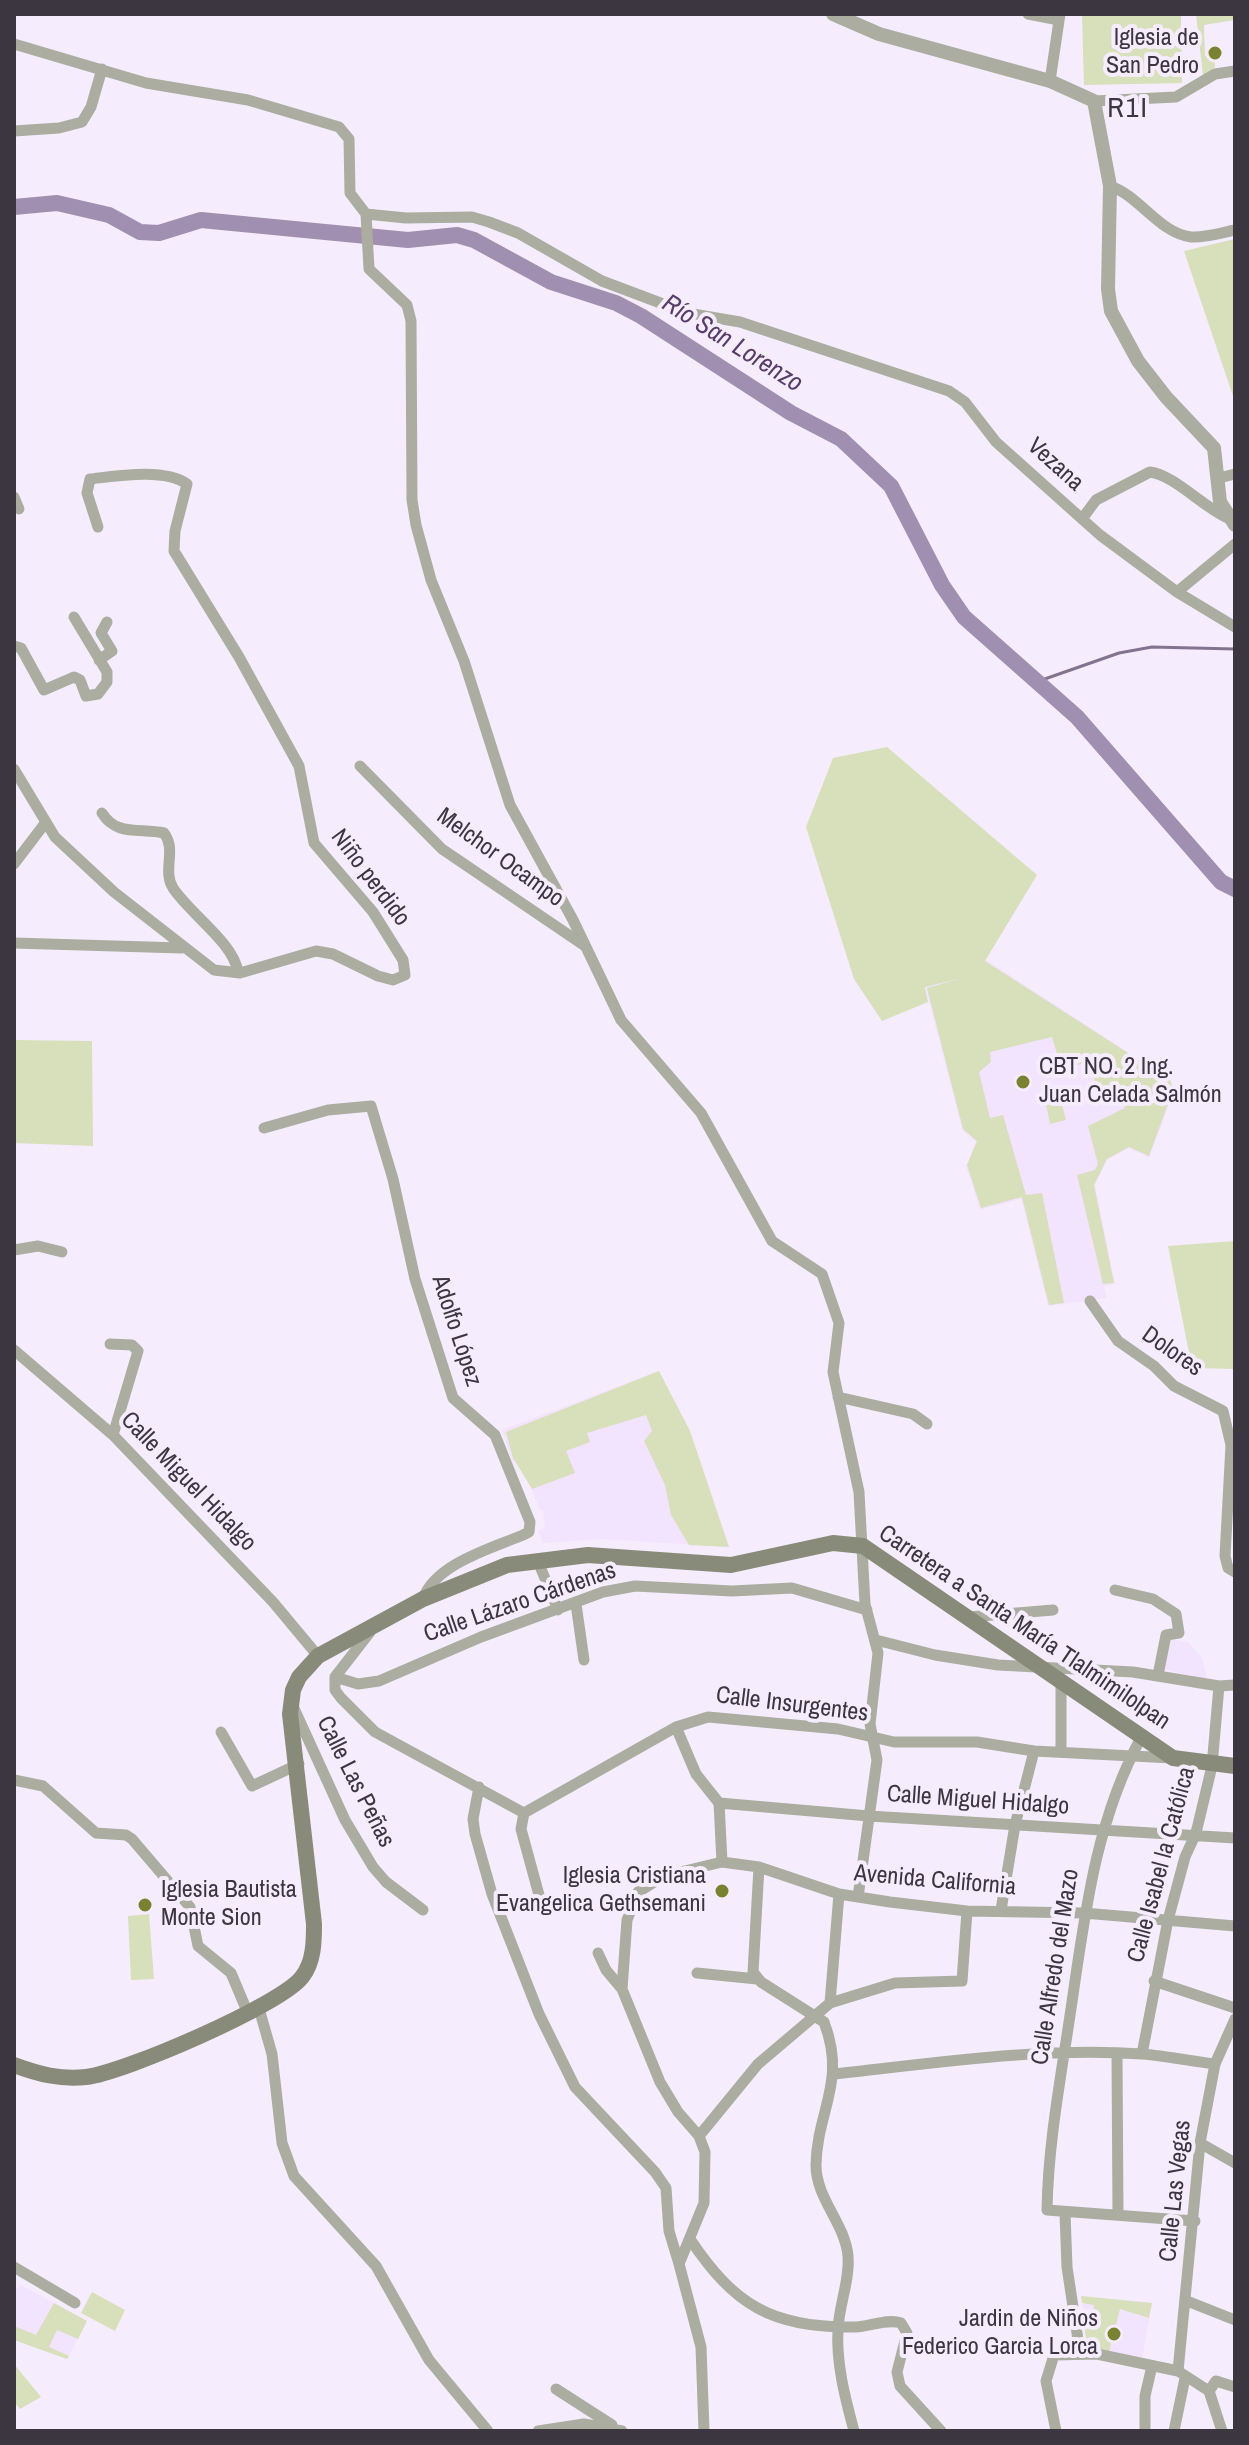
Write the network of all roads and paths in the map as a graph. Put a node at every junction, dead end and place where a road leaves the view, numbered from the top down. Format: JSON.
{"nodes":[{"id":1,"x":833,"y":14,"type":"edge"},
{"id":2,"x":1028,"y":14,"type":"edge"},
{"id":3,"x":1060,"y":17,"type":"edge"},
{"id":4,"x":14,"y":44,"type":"edge"},
{"id":5,"x":102,"y":69,"type":"junction"},
{"id":6,"x":1235,"y":71,"type":"edge"},
{"id":7,"x":1050,"y":81,"type":"junction"},
{"id":8,"x":1094,"y":101,"type":"junction"},
{"id":9,"x":14,"y":131,"type":"edge"},
{"id":10,"x":1110,"y":186,"type":"junction"},
{"id":11,"x":366,"y":219,"type":"junction"},
{"id":12,"x":1235,"y":230,"type":"edge"},
{"id":13,"x":1235,"y":474,"type":"edge"},
{"id":14,"x":1219,"y":478,"type":"junction"},
{"id":15,"x":1082,"y":519,"type":"junction"},
{"id":16,"x":1232,"y":521,"type":"edge"},
{"id":17,"x":98,"y":527,"type":"dead end"},
{"id":18,"x":1235,"y":544,"type":"edge"},
{"id":19,"x":1177,"y":592,"type":"junction"},
{"id":20,"x":74,"y":617,"type":"dead end"},
{"id":21,"x":107,"y":622,"type":"dead end"},
{"id":22,"x":1235,"y":627,"type":"edge"},
{"id":23,"x":14,"y":646,"type":"edge"},
{"id":24,"x":99,"y":660,"type":"junction"},
{"id":25,"x":360,"y":766,"type":"dead end"},
{"id":26,"x":14,"y":769,"type":"edge"},
{"id":27,"x":102,"y":813,"type":"dead end"},
{"id":28,"x":46,"y":822,"type":"junction"},
{"id":29,"x":14,"y":864,"type":"edge"},
{"id":30,"x":14,"y":943,"type":"edge"},
{"id":31,"x":586,"y":946,"type":"junction"},
{"id":32,"x":182,"y":948,"type":"junction"},
{"id":33,"x":238,"y":972,"type":"junction"},
{"id":34,"x":264,"y":1128,"type":"dead end"},
{"id":35,"x":14,"y":1250,"type":"edge"},
{"id":36,"x":62,"y":1252,"type":"dead end"},
{"id":37,"x":1090,"y":1301,"type":"dead end"},
{"id":38,"x":110,"y":1344,"type":"dead end"},
{"id":39,"x":14,"y":1350,"type":"edge"},
{"id":40,"x":838,"y":1397,"type":"junction"},
{"id":41,"x":927,"y":1424,"type":"dead end"},
{"id":42,"x":113,"y":1435,"type":"junction"},
{"id":43,"x":863,"y":1546,"type":"junction"},
{"id":44,"x":537,"y":1559,"type":"junction"},
{"id":45,"x":1235,"y":1572,"type":"edge"},
{"id":46,"x":1115,"y":1590,"type":"dead end"},
{"id":47,"x":423,"y":1599,"type":"junction"},
{"id":48,"x":576,"y":1604,"type":"junction"},
{"id":49,"x":558,"y":1610,"type":"junction"},
{"id":50,"x":867,"y":1610,"type":"junction"},
{"id":51,"x":1053,"y":1610,"type":"dead end"},
{"id":52,"x":969,"y":1617,"type":"junction"},
{"id":53,"x":371,"y":1630,"type":"junction"},
{"id":54,"x":876,"y":1640,"type":"junction"},
{"id":55,"x":318,"y":1656,"type":"junction"},
{"id":56,"x":584,"y":1660,"type":"dead end"},
{"id":57,"x":1045,"y":1670,"type":"junction"},
{"id":58,"x":1158,"y":1675,"type":"junction"},
{"id":59,"x":335,"y":1677,"type":"junction"},
{"id":60,"x":1061,"y":1682,"type":"junction"},
{"id":61,"x":1235,"y":1685,"type":"edge"},
{"id":62,"x":1219,"y":1686,"type":"junction"},
{"id":63,"x":290,"y":1700,"type":"junction"},
{"id":64,"x":676,"y":1727,"type":"junction"},
{"id":65,"x":221,"y":1732,"type":"dead end"},
{"id":66,"x":1142,"y":1736,"type":"junction"},
{"id":67,"x":873,"y":1738,"type":"junction"},
{"id":68,"x":1034,"y":1751,"type":"junction"},
{"id":69,"x":1061,"y":1752,"type":"junction"},
{"id":70,"x":1131,"y":1755,"type":"junction"},
{"id":71,"x":1173,"y":1758,"type":"junction"},
{"id":72,"x":299,"y":1764,"type":"junction"},
{"id":73,"x":1212,"y":1766,"type":"junction"},
{"id":74,"x":1235,"y":1766,"type":"edge"},
{"id":75,"x":14,"y":1780,"type":"edge"},
{"id":76,"x":479,"y":1787,"type":"junction"},
{"id":77,"x":719,"y":1803,"type":"junction"},
{"id":78,"x":524,"y":1813,"type":"junction"},
{"id":79,"x":869,"y":1816,"type":"junction"},
{"id":80,"x":1015,"y":1825,"type":"junction"},
{"id":81,"x":1106,"y":1831,"type":"junction"},
{"id":82,"x":1196,"y":1833,"type":"junction"},
{"id":83,"x":1235,"y":1838,"type":"edge"},
{"id":84,"x":722,"y":1862,"type":"junction"},
{"id":85,"x":759,"y":1867,"type":"junction"},
{"id":86,"x":839,"y":1894,"type":"junction"},
{"id":87,"x":539,"y":1895,"type":"dead end"},
{"id":88,"x":858,"y":1897,"type":"junction"},
{"id":89,"x":423,"y":1910,"type":"dead end"},
{"id":90,"x":1001,"y":1910,"type":"junction"},
{"id":91,"x":967,"y":1911,"type":"junction"},
{"id":92,"x":1084,"y":1913,"type":"junction"},
{"id":93,"x":1168,"y":1920,"type":"junction"},
{"id":94,"x":1235,"y":1926,"type":"edge"},
{"id":95,"x":598,"y":1953,"type":"dead end"},
{"id":96,"x":697,"y":1973,"type":"dead end"},
{"id":97,"x":757,"y":1979,"type":"junction"},
{"id":98,"x":1154,"y":1981,"type":"junction"},
{"id":99,"x":622,"y":1989,"type":"junction"},
{"id":100,"x":830,"y":2003,"type":"junction"},
{"id":101,"x":252,"y":2008,"type":"junction"},
{"id":102,"x":1235,"y":2008,"type":"edge"},
{"id":103,"x":817,"y":2015,"type":"junction"},
{"id":104,"x":1235,"y":2019,"type":"edge"},
{"id":105,"x":1229,"y":2047,"type":"edge"},
{"id":106,"x":1117,"y":2054,"type":"junction"},
{"id":107,"x":1142,"y":2054,"type":"junction"},
{"id":108,"x":1063,"y":2055,"type":"junction"},
{"id":109,"x":1215,"y":2064,"type":"junction"},
{"id":110,"x":14,"y":2065,"type":"edge"},
{"id":111,"x":834,"y":2074,"type":"junction"},
{"id":112,"x":699,"y":2136,"type":"junction"},
{"id":113,"x":1200,"y":2143,"type":"junction"},
{"id":114,"x":1235,"y":2163,"type":"edge"},
{"id":115,"x":1065,"y":2213,"type":"junction"},
{"id":116,"x":1118,"y":2214,"type":"junction"},
{"id":117,"x":1195,"y":2221,"type":"junction"},
{"id":118,"x":690,"y":2239,"type":"junction"},
{"id":119,"x":679,"y":2264,"type":"junction"},
{"id":120,"x":14,"y":2267,"type":"edge"},
{"id":121,"x":1187,"y":2301,"type":"junction"},
{"id":122,"x":75,"y":2303,"type":"dead end"},
{"id":123,"x":1235,"y":2320,"type":"edge"},
{"id":124,"x":838,"y":2327,"type":"junction"},
{"id":125,"x":1080,"y":2353,"type":"junction"},
{"id":126,"x":1152,"y":2366,"type":"junction"},
{"id":127,"x":1182,"y":2374,"type":"junction"},
{"id":128,"x":1235,"y":2387,"type":"edge"},
{"id":129,"x":556,"y":2389,"type":"dead end"},
{"id":130,"x":1209,"y":2391,"type":"junction"},
{"id":131,"x":620,"y":2430,"type":"edge"},
{"id":132,"x":488,"y":2431,"type":"edge"},
{"id":133,"x":538,"y":2431,"type":"edge"},
{"id":134,"x":704,"y":2431,"type":"edge"},
{"id":135,"x":854,"y":2431,"type":"edge"},
{"id":136,"x":941,"y":2431,"type":"edge"},
{"id":137,"x":1056,"y":2431,"type":"edge"},
{"id":138,"x":1145,"y":2431,"type":"edge"},
{"id":139,"x":1174,"y":2431,"type":"edge"},
{"id":140,"x":1222,"y":2431,"type":"edge"}],
"edges":[{"from":1,"to":7,"type":"street"},
{"from":2,"to":3,"type":"street"},
{"from":3,"to":7,"type":"street"},
{"from":4,"to":5,"type":"street"},
{"from":5,"to":9,"type":"street"},
{"from":5,"to":11,"type":"street"},
{"from":6,"to":8,"type":"street"},
{"from":7,"to":8,"type":"street"},
{"from":8,"to":10,"type":"street"},
{"from":10,"to":12,"type":"street"},
{"from":10,"to":14,"type":"street"},
{"from":11,"to":15,"type":"street","name":"Vezana"},
{"from":11,"to":31,"type":"street"},
{"from":13,"to":14,"type":"street"},
{"from":14,"to":16,"type":"street"},
{"from":15,"to":16,"type":"street"},
{"from":15,"to":19,"type":"street","name":"Vezana"},
{"from":17,"to":33,"type":"street","name":"Niño perdido"},
{"from":18,"to":19,"type":"street"},
{"from":19,"to":22,"type":"street","name":"Vezana"},
{"from":20,"to":24,"type":"street"},
{"from":21,"to":24,"type":"street"},
{"from":23,"to":24,"type":"street"},
{"from":25,"to":31,"type":"street","name":"Melchor Ocampo"},
{"from":26,"to":28,"type":"street"},
{"from":27,"to":33,"type":"street"},
{"from":28,"to":29,"type":"street"},
{"from":28,"to":32,"type":"street"},
{"from":30,"to":32,"type":"street"},
{"from":31,"to":40,"type":"street"},
{"from":32,"to":33,"type":"street","name":"Niño perdido"},
{"from":34,"to":47,"type":"street","name":"Adolfo López"},
{"from":35,"to":36,"type":"street"},
{"from":37,"to":45,"type":"street","name":"Dolores"},
{"from":38,"to":42,"type":"street"},
{"from":39,"to":42,"type":"street","name":"Calle Miguel Hidalgo"},
{"from":40,"to":41,"type":"street"},
{"from":40,"to":43,"type":"street"},
{"from":42,"to":55,"type":"street","name":"Calle Miguel Hidalgo"},
{"from":43,"to":44,"type":"main road","name":"Carretera a Santa María Tlalmimilolpan"},
{"from":43,"to":50,"type":"street"},
{"from":43,"to":52,"type":"main road","name":"Carretera a Santa María Tlalmimilolpan"},
{"from":44,"to":47,"type":"main road","name":"Carretera a Santa María Tlalmimilolpan"},
{"from":44,"to":49,"type":"street"},
{"from":46,"to":58,"type":"street"},
{"from":47,"to":53,"type":"main road","name":"Carretera a Santa María Tlalmimilolpan"},
{"from":48,"to":49,"type":"street","name":"Calle Lázaro Cárdenas"},
{"from":48,"to":50,"type":"street","name":"Calle Lázaro Cárdenas"},
{"from":48,"to":56,"type":"street"},
{"from":49,"to":59,"type":"street","name":"Calle Lázaro Cárdenas"},
{"from":50,"to":54,"type":"street"},
{"from":51,"to":52,"type":"street"},
{"from":52,"to":57,"type":"main road","name":"Carretera a Santa María Tlalmimilolpan"},
{"from":53,"to":55,"type":"main road","name":"Carretera a Santa María Tlalmimilolpan"},
{"from":53,"to":59,"type":"street"},
{"from":54,"to":57,"type":"street"},
{"from":54,"to":67,"type":"street"},
{"from":55,"to":63,"type":"main road","name":"Carretera a Santa María Tlalmimilolpan"},
{"from":57,"to":58,"type":"street"},
{"from":57,"to":60,"type":"main road","name":"Carretera a Santa María Tlalmimilolpan"},
{"from":58,"to":62,"type":"street"},
{"from":59,"to":76,"type":"street"},
{"from":60,"to":66,"type":"main road","name":"Carretera a Santa María Tlalmimilolpan"},
{"from":60,"to":69,"type":"street"},
{"from":61,"to":62,"type":"street"},
{"from":62,"to":73,"type":"street","name":"Calle Isabel la Católica"},
{"from":63,"to":72,"type":"main road"},
{"from":63,"to":89,"type":"street","name":"Calle Las Peñas"},
{"from":64,"to":67,"type":"street","name":"Calle Insurgentes"},
{"from":64,"to":77,"type":"street"},
{"from":64,"to":78,"type":"street","name":"Calle Insurgentes"},
{"from":65,"to":72,"type":"street"},
{"from":66,"to":70,"type":"street","name":"Calle Alfredo del Mazo"},
{"from":66,"to":71,"type":"main road","name":"Carretera a Santa María Tlalmimilolpan"},
{"from":67,"to":68,"type":"street","name":"Calle Insurgentes"},
{"from":67,"to":79,"type":"street"},
{"from":68,"to":69,"type":"street","name":"Calle Insurgentes"},
{"from":68,"to":80,"type":"street"},
{"from":69,"to":70,"type":"street","name":"Calle Insurgentes"},
{"from":70,"to":71,"type":"street","name":"Calle Insurgentes"},
{"from":70,"to":81,"type":"street","name":"Calle Alfredo del Mazo"},
{"from":71,"to":73,"type":"main road","name":"Calle Insurgentes"},
{"from":72,"to":101,"type":"main road"},
{"from":73,"to":74,"type":"main road","name":"Calle Insurgentes"},
{"from":73,"to":82,"type":"street","name":"Calle Isabel la Católica"},
{"from":75,"to":101,"type":"street"},
{"from":76,"to":78,"type":"street"},
{"from":76,"to":119,"type":"street"},
{"from":77,"to":79,"type":"street","name":"Calle Miguel Hidalgo"},
{"from":77,"to":84,"type":"street"},
{"from":78,"to":87,"type":"street"},
{"from":79,"to":80,"type":"street","name":"Calle Miguel Hidalgo"},
{"from":79,"to":88,"type":"street"},
{"from":80,"to":81,"type":"street","name":"Calle Miguel Hidalgo"},
{"from":80,"to":90,"type":"street"},
{"from":81,"to":82,"type":"street","name":"Calle Miguel Hidalgo"},
{"from":81,"to":92,"type":"street","name":"Calle Alfredo del Mazo"},
{"from":82,"to":83,"type":"street","name":"Calle Miguel Hidalgo"},
{"from":82,"to":93,"type":"street","name":"Calle Isabel la Católica"},
{"from":84,"to":85,"type":"street","name":"Avenida California"},
{"from":84,"to":99,"type":"street","name":"Avenida California"},
{"from":85,"to":86,"type":"street","name":"Avenida California"},
{"from":85,"to":97,"type":"street"},
{"from":86,"to":88,"type":"street","name":"Avenida California"},
{"from":86,"to":100,"type":"street"},
{"from":88,"to":91,"type":"street","name":"Avenida California"},
{"from":90,"to":91,"type":"street","name":"Avenida California"},
{"from":90,"to":92,"type":"street","name":"Avenida California"},
{"from":91,"to":100,"type":"street"},
{"from":92,"to":93,"type":"street","name":"Avenida California"},
{"from":92,"to":108,"type":"street","name":"Calle Alfredo del Mazo"},
{"from":93,"to":94,"type":"street","name":"Avenida California"},
{"from":93,"to":98,"type":"street","name":"Calle Isabel la Católica"},
{"from":95,"to":99,"type":"street"},
{"from":96,"to":97,"type":"street"},
{"from":97,"to":103,"type":"street"},
{"from":98,"to":102,"type":"street"},
{"from":98,"to":107,"type":"street","name":"Calle Isabel la Católica"},
{"from":99,"to":112,"type":"street","name":"Avenida California"},
{"from":100,"to":103,"type":"street"},
{"from":101,"to":110,"type":"main road"},
{"from":101,"to":132,"type":"street"},
{"from":103,"to":111,"type":"street"},
{"from":103,"to":112,"type":"street"},
{"from":104,"to":105,"type":"street","name":"Calle Las Vegas"},
{"from":105,"to":109,"type":"street","name":"Calle Las Vegas"},
{"from":106,"to":107,"type":"street"},
{"from":106,"to":108,"type":"street"},
{"from":106,"to":116,"type":"street"},
{"from":107,"to":109,"type":"street"},
{"from":108,"to":111,"type":"street"},
{"from":108,"to":115,"type":"street","name":"Calle Alfredo del Mazo"},
{"from":109,"to":113,"type":"street","name":"Calle Las Vegas"},
{"from":111,"to":124,"type":"street"},
{"from":112,"to":118,"type":"street","name":"Avenida California"},
{"from":113,"to":114,"type":"street"},
{"from":113,"to":117,"type":"street","name":"Calle Las Vegas"},
{"from":115,"to":116,"type":"street"},
{"from":115,"to":125,"type":"street"},
{"from":116,"to":117,"type":"street"},
{"from":117,"to":121,"type":"street","name":"Calle Las Vegas"},
{"from":118,"to":119,"type":"street","name":"Avenida California"},
{"from":118,"to":124,"type":"street"},
{"from":119,"to":134,"type":"street"},
{"from":120,"to":122,"type":"street"},
{"from":121,"to":123,"type":"street"},
{"from":121,"to":127,"type":"street","name":"Calle Las Vegas"},
{"from":124,"to":135,"type":"street"},
{"from":124,"to":136,"type":"street"},
{"from":125,"to":126,"type":"street"},
{"from":125,"to":137,"type":"street"},
{"from":126,"to":127,"type":"street"},
{"from":126,"to":138,"type":"street"},
{"from":127,"to":130,"type":"street"},
{"from":127,"to":139,"type":"street","name":"Calle Las Vegas"},
{"from":128,"to":130,"type":"street"},
{"from":129,"to":131,"type":"street"},
{"from":130,"to":140,"type":"street"},
{"from":131,"to":133,"type":"street"}]}
